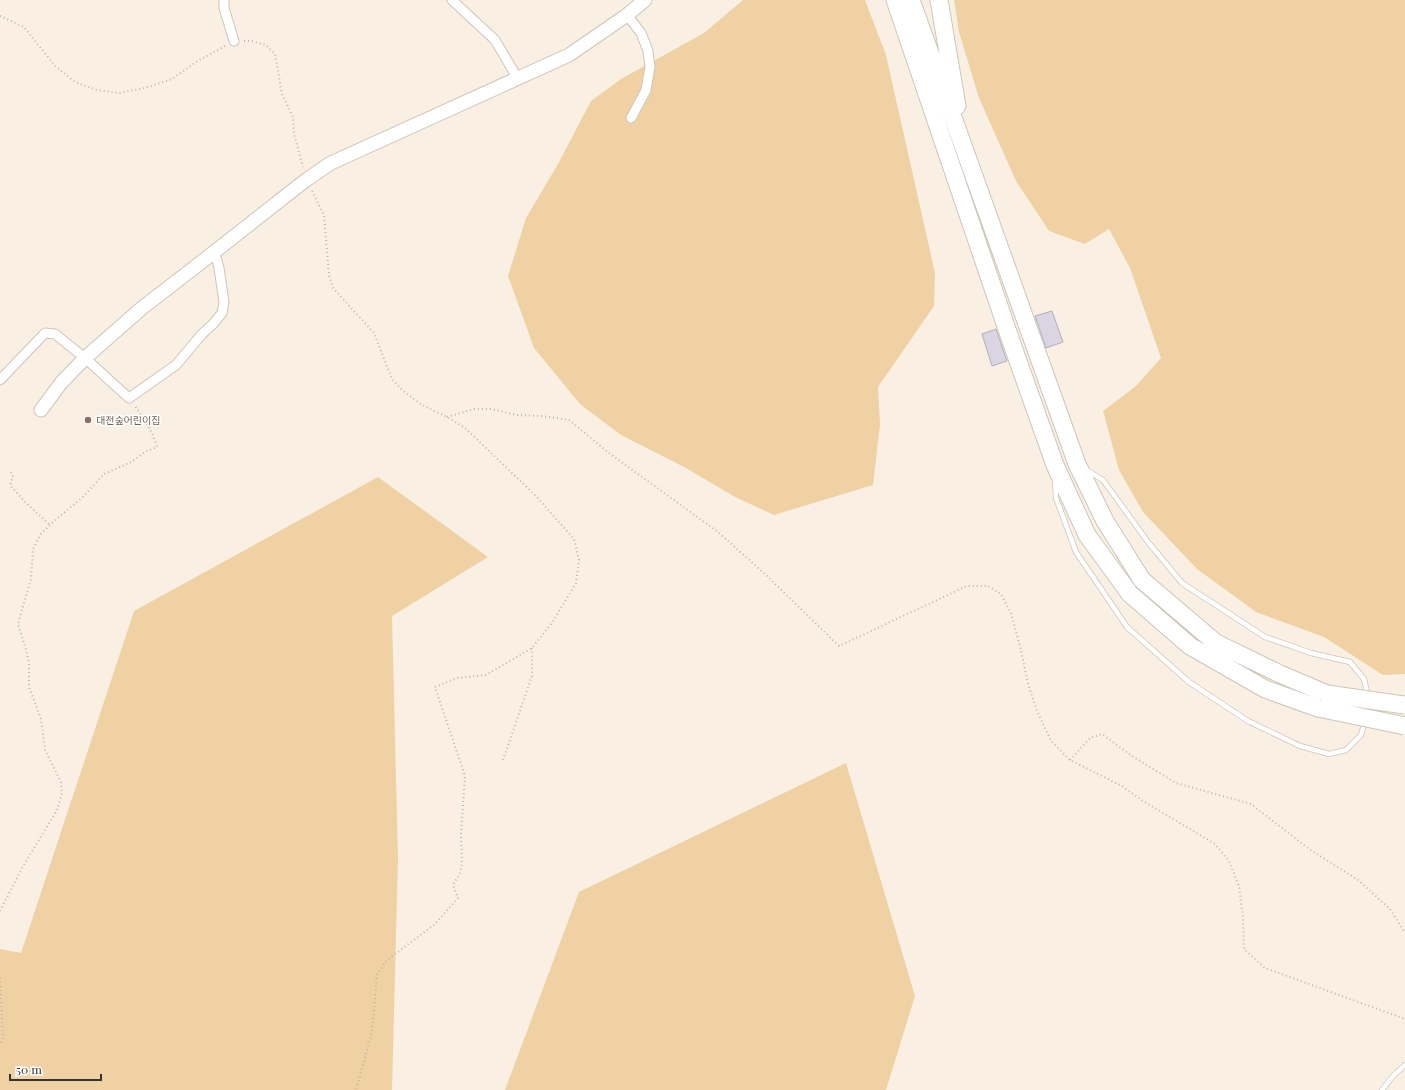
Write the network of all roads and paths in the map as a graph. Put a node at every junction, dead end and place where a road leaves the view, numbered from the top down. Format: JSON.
{"nodes":[{"id":1,"x":224,"y":0,"type":"edge"},
{"id":2,"x":452,"y":0,"type":"edge"},
{"id":3,"x":645,"y":0,"type":"edge"},
{"id":4,"x":895,"y":0,"type":"edge"},
{"id":5,"x":911,"y":0,"type":"edge"},
{"id":6,"x":939,"y":0,"type":"edge"},
{"id":7,"x":627,"y":15,"type":"junction"},
{"id":8,"x":0,"y":16,"type":"edge"},
{"id":9,"x":234,"y":41,"type":"junction"},
{"id":10,"x":518,"y":79,"type":"junction"},
{"id":11,"x":631,"y":118,"type":"dead end"},
{"id":12,"x":966,"y":156,"type":"junction"},
{"id":13,"x":306,"y":180,"type":"junction"},
{"id":14,"x":213,"y":253,"type":"junction"},
{"id":15,"x":85,"y":358,"type":"junction"},
{"id":16,"x":0,"y":380,"type":"edge"},
{"id":17,"x":129,"y":398,"type":"junction"},
{"id":18,"x":41,"y":410,"type":"dead end"},
{"id":19,"x":447,"y":417,"type":"junction"},
{"id":20,"x":1077,"y":464,"type":"junction"},
{"id":21,"x":1055,"y":465,"type":"junction"},
{"id":22,"x":11,"y":472,"type":"dead end"},
{"id":23,"x":50,"y":525,"type":"junction"},
{"id":24,"x":532,"y":648,"type":"junction"},
{"id":25,"x":1405,"y":694,"type":"edge"},
{"id":26,"x":1324,"y":696,"type":"junction"},
{"id":27,"x":1405,"y":705,"type":"edge"},
{"id":28,"x":1370,"y":706,"type":"dead end"},
{"id":29,"x":1368,"y":713,"type":"dead end"},
{"id":30,"x":1405,"y":716,"type":"edge"},
{"id":31,"x":1405,"y":726,"type":"edge"},
{"id":32,"x":503,"y":760,"type":"dead end"},
{"id":33,"x":1070,"y":760,"type":"junction"},
{"id":34,"x":0,"y":911,"type":"edge"},
{"id":35,"x":1405,"y":933,"type":"edge"},
{"id":36,"x":0,"y":978,"type":"edge"},
{"id":37,"x":1405,"y":1019,"type":"edge"},
{"id":38,"x":0,"y":1044,"type":"edge"},
{"id":39,"x":1405,"y":1064,"type":"edge"},
{"id":40,"x":356,"y":1090,"type":"edge"},
{"id":41,"x":1382,"y":1090,"type":"edge"}],
"edges":[{"from":1,"to":9,"type":"street"},
{"from":2,"to":10,"type":"street"},
{"from":3,"to":7,"type":"street"},
{"from":4,"to":21,"type":"highway"},
{"from":5,"to":12,"type":"highway"},
{"from":6,"to":12,"type":"highway"},
{"from":7,"to":10,"type":"street"},
{"from":7,"to":11,"type":"street"},
{"from":8,"to":9,"type":"path"},
{"from":9,"to":13,"type":"path"},
{"from":10,"to":13,"type":"street"},
{"from":12,"to":20,"type":"highway"},
{"from":13,"to":14,"type":"street"},
{"from":13,"to":19,"type":"path"},
{"from":14,"to":15,"type":"street"},
{"from":14,"to":17,"type":"street"},
{"from":15,"to":16,"type":"street"},
{"from":15,"to":17,"type":"street"},
{"from":15,"to":18,"type":"street"},
{"from":17,"to":23,"type":"path"},
{"from":19,"to":24,"type":"path"},
{"from":19,"to":33,"type":"path"},
{"from":20,"to":26,"type":"highway"},
{"from":20,"to":28,"type":"lane"},
{"from":21,"to":26,"type":"highway"},
{"from":21,"to":29,"type":"lane"},
{"from":22,"to":23,"type":"path"},
{"from":23,"to":34,"type":"path"},
{"from":24,"to":32,"type":"path"},
{"from":24,"to":40,"type":"path"},
{"from":25,"to":26,"type":"highway"},
{"from":26,"to":27,"type":"highway","bridge":true},
{"from":26,"to":30,"type":"highway","bridge":true},
{"from":26,"to":31,"type":"highway","bridge":true},
{"from":33,"to":35,"type":"path"},
{"from":33,"to":37,"type":"path"},
{"from":36,"to":38,"type":"path"},
{"from":39,"to":41,"type":"lane"}]}
